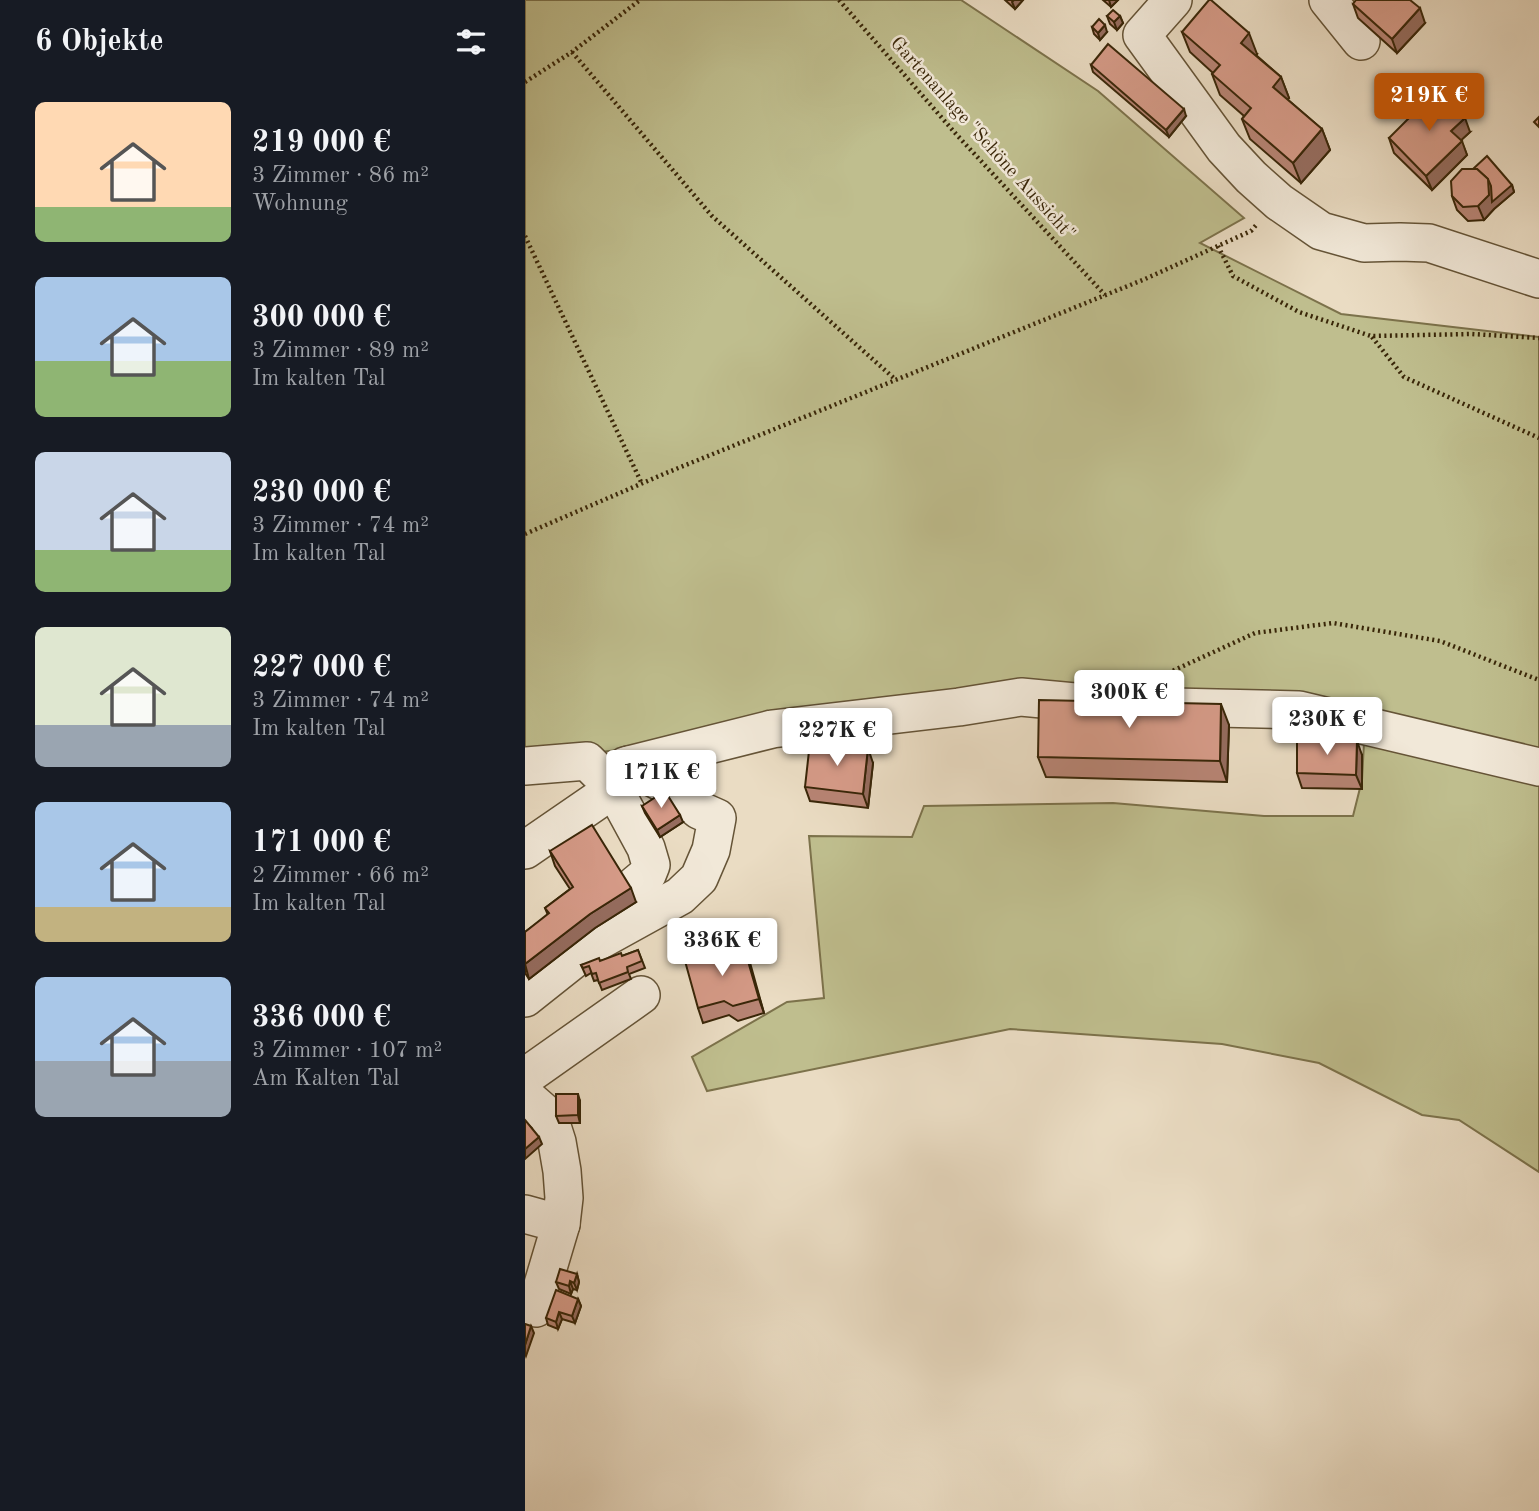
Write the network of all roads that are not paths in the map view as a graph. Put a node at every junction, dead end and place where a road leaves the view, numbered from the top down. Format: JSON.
{"nodes":[{"id":1,"x":1173,"y":0,"type":"edge"},
{"id":2,"x":1328,"y":0,"type":"edge"},
{"id":3,"x":1361,"y":41,"type":"dead end"},
{"id":4,"x":1539,"y":279,"type":"edge"},
{"id":5,"x":525,"y":766,"type":"edge"},
{"id":6,"x":1539,"y":767,"type":"edge"},
{"id":7,"x":614,"y":774,"type":"junction"},
{"id":8,"x":525,"y":850,"type":"edge"},
{"id":9,"x":635,"y":885,"type":"dead end"},
{"id":10,"x":641,"y":995,"type":"dead end"},
{"id":11,"x":525,"y":998,"type":"edge"},
{"id":12,"x":525,"y":1077,"type":"edge"},
{"id":13,"x":525,"y":1096,"type":"edge"},
{"id":14,"x":525,"y":1214,"type":"edge"},
{"id":15,"x":561,"y":1224,"type":"junction"},
{"id":16,"x":536,"y":1308,"type":"dead end"}],
"edges":[{"from":1,"to":4,"type":"street"},
{"from":2,"to":3,"type":"street"},
{"from":5,"to":7,"type":"street"},
{"from":6,"to":7,"type":"street"},
{"from":7,"to":8,"type":"street"},
{"from":7,"to":9,"type":"street"},
{"from":7,"to":11,"type":"street"},
{"from":10,"to":12,"type":"street"},
{"from":13,"to":15,"type":"street"},
{"from":14,"to":15,"type":"street"},
{"from":15,"to":16,"type":"street"}]}
